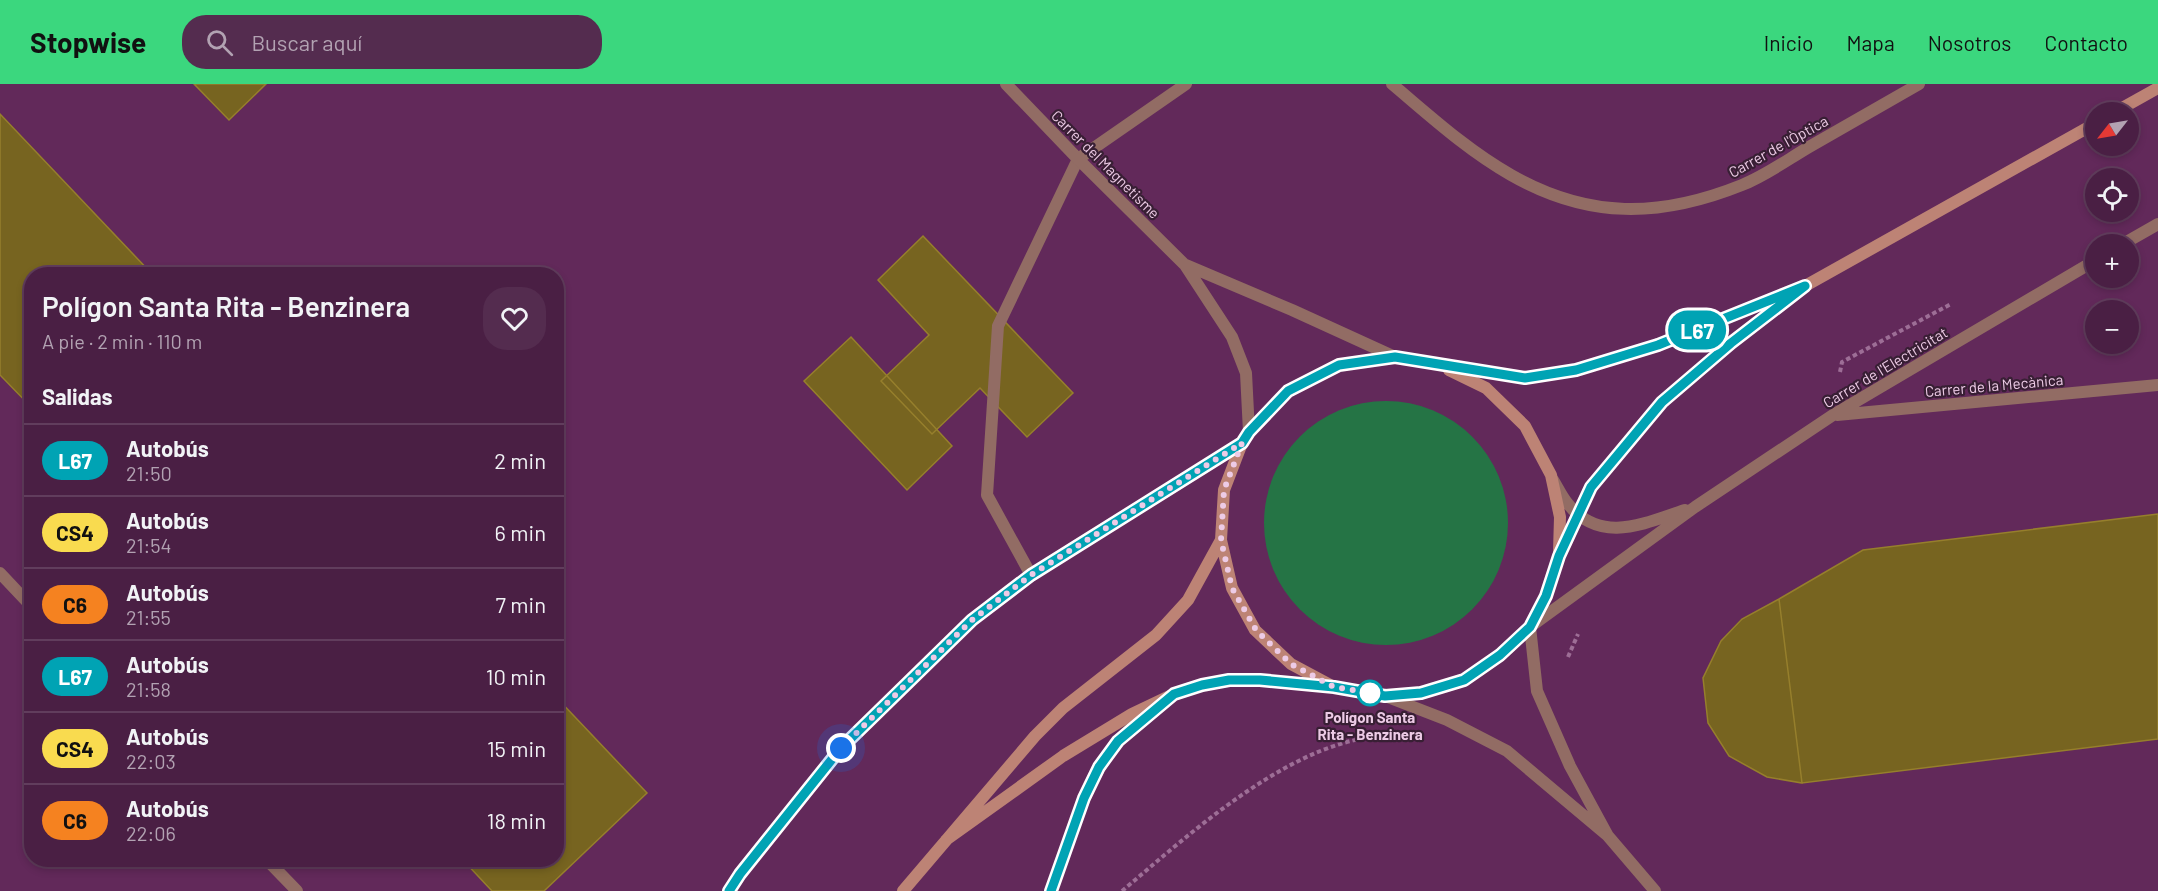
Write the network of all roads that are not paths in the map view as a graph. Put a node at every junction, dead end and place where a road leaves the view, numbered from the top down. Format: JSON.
{"nodes":[{"id":1,"x":1006,"y":84,"type":"edge"},
{"id":2,"x":1186,"y":84,"type":"edge"},
{"id":3,"x":1392,"y":84,"type":"edge"},
{"id":4,"x":1919,"y":84,"type":"edge"},
{"id":5,"x":2158,"y":88,"type":"edge"},
{"id":6,"x":2133,"y":102,"type":"edge"},
{"id":7,"x":2085,"y":129,"type":"edge"},
{"id":8,"x":1078,"y":159,"type":"junction"},
{"id":9,"x":2158,"y":225,"type":"edge"},
{"id":10,"x":2139,"y":235,"type":"edge"},
{"id":11,"x":1185,"y":265,"type":"junction"},
{"id":12,"x":2085,"y":266,"type":"edge"},
{"id":13,"x":1805,"y":286,"type":"junction"},
{"id":14,"x":1395,"y":357,"type":"junction"},
{"id":15,"x":1435,"y":364,"type":"junction"},
{"id":16,"x":2158,"y":385,"type":"edge"},
{"id":17,"x":1833,"y":415,"type":"junction"},
{"id":18,"x":1245,"y":437,"type":"junction"},
{"id":19,"x":1551,"y":475,"type":"junction"},
{"id":20,"x":1695,"y":507,"type":"junction"},
{"id":21,"x":1578,"y":514,"type":"junction"},
{"id":22,"x":1221,"y":540,"type":"junction"},
{"id":23,"x":1559,"y":556,"type":"junction"},
{"id":24,"x":0,"y":573,"type":"edge"},
{"id":25,"x":1031,"y":575,"type":"junction"},
{"id":26,"x":24,"y":598,"type":"edge"},
{"id":27,"x":1530,"y":627,"type":"junction"},
{"id":28,"x":1334,"y":687,"type":"junction"},
{"id":29,"x":1174,"y":694,"type":"junction"},
{"id":30,"x":1385,"y":696,"type":"junction"},
{"id":31,"x":1608,"y":836,"type":"junction"},
{"id":32,"x":946,"y":840,"type":"junction"},
{"id":33,"x":274,"y":867,"type":"edge"},
{"id":34,"x":297,"y":891,"type":"edge"},
{"id":35,"x":729,"y":891,"type":"edge"},
{"id":36,"x":903,"y":891,"type":"edge"},
{"id":37,"x":1051,"y":891,"type":"edge"},
{"id":38,"x":1655,"y":891,"type":"edge"}],
"edges":[{"from":1,"to":8,"type":"street","name":"Carrer del Magnetisme"},
{"from":2,"to":8,"type":"street"},
{"from":3,"to":4,"type":"street","name":"Carrer de l'Òptica"},
{"from":5,"to":6,"type":"street"},
{"from":7,"to":13,"type":"street"},
{"from":8,"to":11,"type":"street","name":"Carrer del Magnetisme"},
{"from":8,"to":25,"type":"street"},
{"from":9,"to":10,"type":"street"},
{"from":11,"to":14,"type":"street","name":"Carrer del Magnetisme"},
{"from":11,"to":18,"type":"street","name":"Carrer del Magnetisme"},
{"from":12,"to":17,"type":"street","name":"Carrer de l'Electricitat"},
{"from":13,"to":15,"type":"street"},
{"from":13,"to":21,"type":"street"},
{"from":14,"to":15,"type":"street"},
{"from":14,"to":18,"type":"street"},
{"from":15,"to":19,"type":"street"},
{"from":16,"to":17,"type":"street","name":"Carrer de la Mecànica"},
{"from":17,"to":20,"type":"street","name":"Carrer de l'Electricitat"},
{"from":18,"to":22,"type":"street"},
{"from":18,"to":25,"type":"street"},
{"from":19,"to":21,"type":"street"},
{"from":19,"to":23,"type":"street"},
{"from":20,"to":21,"type":"street","name":"Carrer de l'Electricitat"},
{"from":20,"to":27,"type":"street","name":"Carrer de l'Electricitat"},
{"from":21,"to":23,"type":"street"},
{"from":22,"to":28,"type":"street"},
{"from":22,"to":32,"type":"street"},
{"from":23,"to":27,"type":"street"},
{"from":24,"to":26,"type":"street"},
{"from":25,"to":35,"type":"street"},
{"from":27,"to":30,"type":"street"},
{"from":27,"to":31,"type":"street"},
{"from":28,"to":29,"type":"street"},
{"from":28,"to":30,"type":"street"},
{"from":29,"to":32,"type":"street"},
{"from":29,"to":37,"type":"street"},
{"from":30,"to":31,"type":"street"},
{"from":31,"to":38,"type":"street"},
{"from":32,"to":36,"type":"street"},
{"from":33,"to":34,"type":"street"}]}
